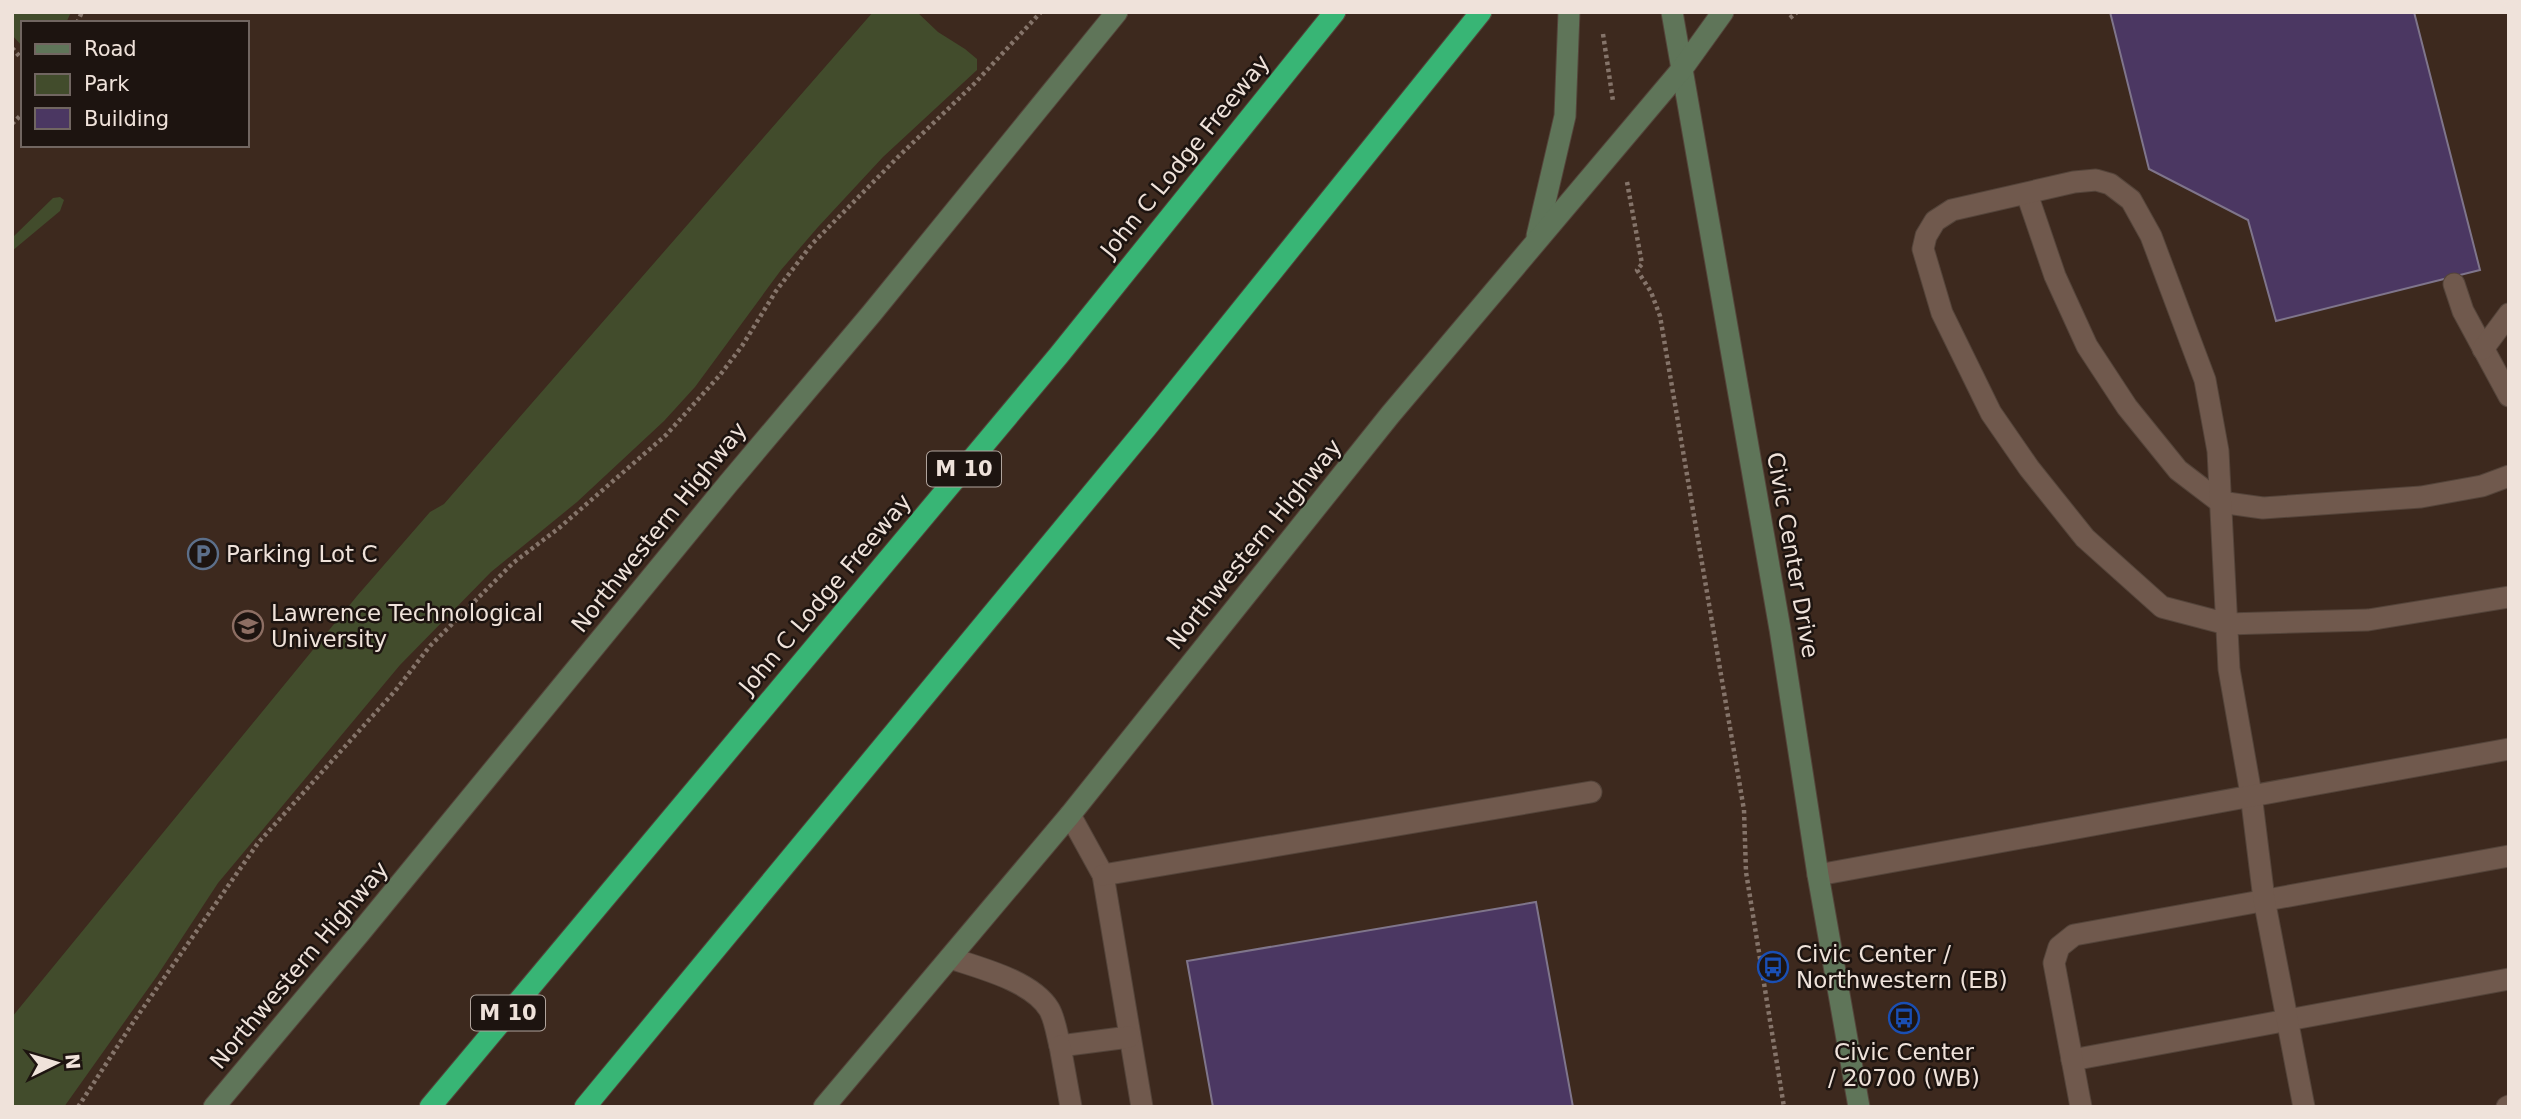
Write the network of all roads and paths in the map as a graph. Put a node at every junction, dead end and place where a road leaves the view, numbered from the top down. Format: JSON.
{"nodes":[{"id":1,"x":1041,"y":12,"type":"edge"},
{"id":2,"x":1117,"y":12,"type":"edge"},
{"id":3,"x":1335,"y":12,"type":"edge"},
{"id":4,"x":1480,"y":12,"type":"edge"},
{"id":5,"x":1569,"y":12,"type":"edge"},
{"id":6,"x":1672,"y":12,"type":"edge"},
{"id":7,"x":1723,"y":12,"type":"edge"},
{"id":8,"x":1797,"y":12,"type":"edge"},
{"id":9,"x":1790,"y":18,"type":"dead end"},
{"id":10,"x":1601,"y":25,"type":"dead end"},
{"id":11,"x":1682,"y":69,"type":"junction"},
{"id":12,"x":1613,"y":103,"type":"dead end"},
{"id":13,"x":2027,"y":194,"type":"junction"},
{"id":14,"x":1536,"y":241,"type":"junction"},
{"id":15,"x":1642,"y":264,"type":"dead end"},
{"id":16,"x":2454,"y":284,"type":"dead end"},
{"id":17,"x":2509,"y":314,"type":"edge"},
{"id":18,"x":2483,"y":349,"type":"junction"},
{"id":19,"x":2509,"y":396,"type":"edge"},
{"id":20,"x":2509,"y":476,"type":"edge"},
{"id":21,"x":2220,"y":502,"type":"junction"},
{"id":22,"x":2509,"y":597,"type":"edge"},
{"id":23,"x":2227,"y":624,"type":"junction"},
{"id":24,"x":2509,"y":749,"type":"edge"},
{"id":25,"x":1591,"y":792,"type":"dead end"},
{"id":26,"x":2251,"y":794,"type":"junction"},
{"id":27,"x":1070,"y":815,"type":"junction"},
{"id":28,"x":2509,"y":856,"type":"edge"},
{"id":29,"x":1818,"y":875,"type":"junction"},
{"id":30,"x":1103,"y":876,"type":"junction"},
{"id":31,"x":2264,"y":898,"type":"junction"},
{"id":32,"x":950,"y":958,"type":"junction"},
{"id":33,"x":2509,"y":979,"type":"edge"},
{"id":34,"x":2288,"y":1020,"type":"junction"},
{"id":35,"x":1129,"y":1037,"type":"junction"},
{"id":36,"x":1060,"y":1046,"type":"junction"},
{"id":37,"x":2072,"y":1059,"type":"junction"},
{"id":38,"x":78,"y":1107,"type":"edge"},
{"id":39,"x":214,"y":1107,"type":"edge"},
{"id":40,"x":430,"y":1107,"type":"edge"},
{"id":41,"x":585,"y":1107,"type":"edge"},
{"id":42,"x":824,"y":1107,"type":"edge"},
{"id":43,"x":1071,"y":1107,"type":"edge"},
{"id":44,"x":1142,"y":1107,"type":"edge"},
{"id":45,"x":1784,"y":1107,"type":"edge"},
{"id":46,"x":1859,"y":1107,"type":"edge"},
{"id":47,"x":2081,"y":1107,"type":"edge"},
{"id":48,"x":2304,"y":1107,"type":"edge"}],
"edges":[{"from":1,"to":38,"type":"path"},
{"from":2,"to":39,"type":"main road","name":"Northwestern Highway"},
{"from":3,"to":40,"type":"highway","name":"John C Lodge Freeway","number":"M 10"},
{"from":4,"to":41,"type":"highway"},
{"from":5,"to":14,"type":"main road"},
{"from":6,"to":11,"type":"main road","name":"Civic Center Drive"},
{"from":7,"to":11,"type":"main road","name":"Northwestern Highway"},
{"from":8,"to":9,"type":"path"},
{"from":10,"to":12,"type":"path"},
{"from":11,"to":14,"type":"main road","name":"Northwestern Highway"},
{"from":11,"to":29,"type":"main road","name":"Civic Center Drive"},
{"from":13,"to":21,"type":"street"},
{"from":13,"to":21,"type":"street"},
{"from":13,"to":23,"type":"street"},
{"from":14,"to":27,"type":"main road","name":"Northwestern Highway"},
{"from":15,"to":45,"type":"path"},
{"from":16,"to":18,"type":"street"},
{"from":17,"to":18,"type":"street"},
{"from":18,"to":19,"type":"street"},
{"from":20,"to":21,"type":"street"},
{"from":21,"to":23,"type":"street"},
{"from":22,"to":23,"type":"street"},
{"from":23,"to":26,"type":"street"},
{"from":24,"to":26,"type":"street"},
{"from":25,"to":30,"type":"street"},
{"from":26,"to":29,"type":"street"},
{"from":26,"to":31,"type":"street"},
{"from":27,"to":30,"type":"street"},
{"from":27,"to":32,"type":"main road","name":"Northwestern Highway"},
{"from":28,"to":31,"type":"street"},
{"from":29,"to":46,"type":"main road","name":"Civic Center Drive"},
{"from":30,"to":35,"type":"street"},
{"from":31,"to":34,"type":"street"},
{"from":31,"to":37,"type":"street"},
{"from":32,"to":36,"type":"street"},
{"from":32,"to":42,"type":"main road","name":"Northwestern Highway"},
{"from":33,"to":34,"type":"street"},
{"from":34,"to":37,"type":"street"},
{"from":34,"to":48,"type":"street"},
{"from":35,"to":36,"type":"street"},
{"from":35,"to":44,"type":"street"},
{"from":36,"to":43,"type":"street"},
{"from":37,"to":47,"type":"street"}]}
